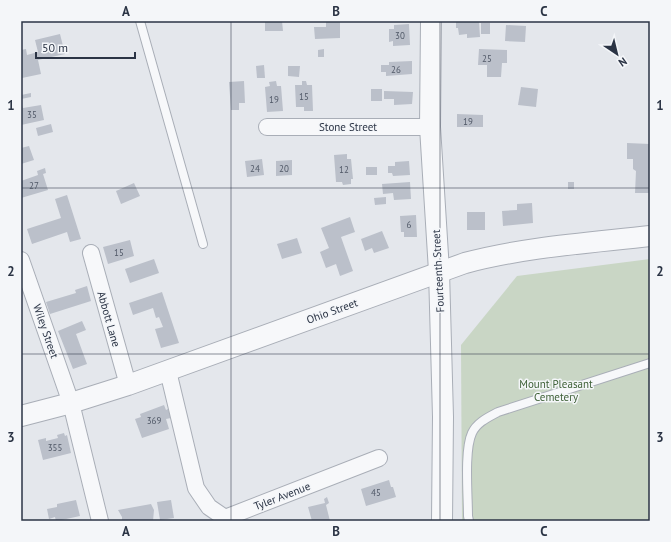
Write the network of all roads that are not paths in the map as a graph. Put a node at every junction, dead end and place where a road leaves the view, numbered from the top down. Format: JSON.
{"nodes":[{"id":1,"x":140,"y":21,"type":"edge"},
{"id":2,"x":431,"y":21,"type":"edge"},
{"id":3,"x":266,"y":127,"type":"dead end"},
{"id":4,"x":430,"y":127,"type":"junction"},
{"id":5,"x":650,"y":236,"type":"edge"},
{"id":6,"x":203,"y":244,"type":"dead end"},
{"id":7,"x":91,"y":253,"type":"dead end"},
{"id":8,"x":21,"y":260,"type":"edge"},
{"id":9,"x":439,"y":271,"type":"junction"},
{"id":10,"x":650,"y":364,"type":"edge"},
{"id":11,"x":168,"y":371,"type":"junction"},
{"id":12,"x":128,"y":385,"type":"junction"},
{"id":13,"x":71,"y":403,"type":"junction"},
{"id":14,"x":21,"y":416,"type":"edge"},
{"id":15,"x":379,"y":458,"type":"dead end"},
{"id":16,"x":100,"y":521,"type":"edge"},
{"id":17,"x":442,"y":521,"type":"edge"},
{"id":18,"x":469,"y":521,"type":"edge"}],
"edges":[{"from":1,"to":6,"type":"lane"},
{"from":2,"to":4,"type":"street","name":"Fourteenth Street"},
{"from":3,"to":4,"type":"street","name":"Stone Street"},
{"from":4,"to":9,"type":"street","name":"Fourteenth Street"},
{"from":5,"to":9,"type":"street","name":"Ohio Street"},
{"from":7,"to":12,"type":"street","name":"Abbott Lane"},
{"from":8,"to":13,"type":"street","name":"Wiley Street"},
{"from":9,"to":11,"type":"street","name":"Ohio Street"},
{"from":9,"to":17,"type":"street","name":"Fourteenth Street"},
{"from":10,"to":18,"type":"lane"},
{"from":11,"to":12,"type":"street","name":"Ohio Street"},
{"from":11,"to":15,"type":"street","name":"Tyler Avenue"},
{"from":12,"to":13,"type":"street","name":"Ohio Street"},
{"from":13,"to":14,"type":"street","name":"Ohio Street"},
{"from":13,"to":16,"type":"street","name":"Wiley Street"}]}
